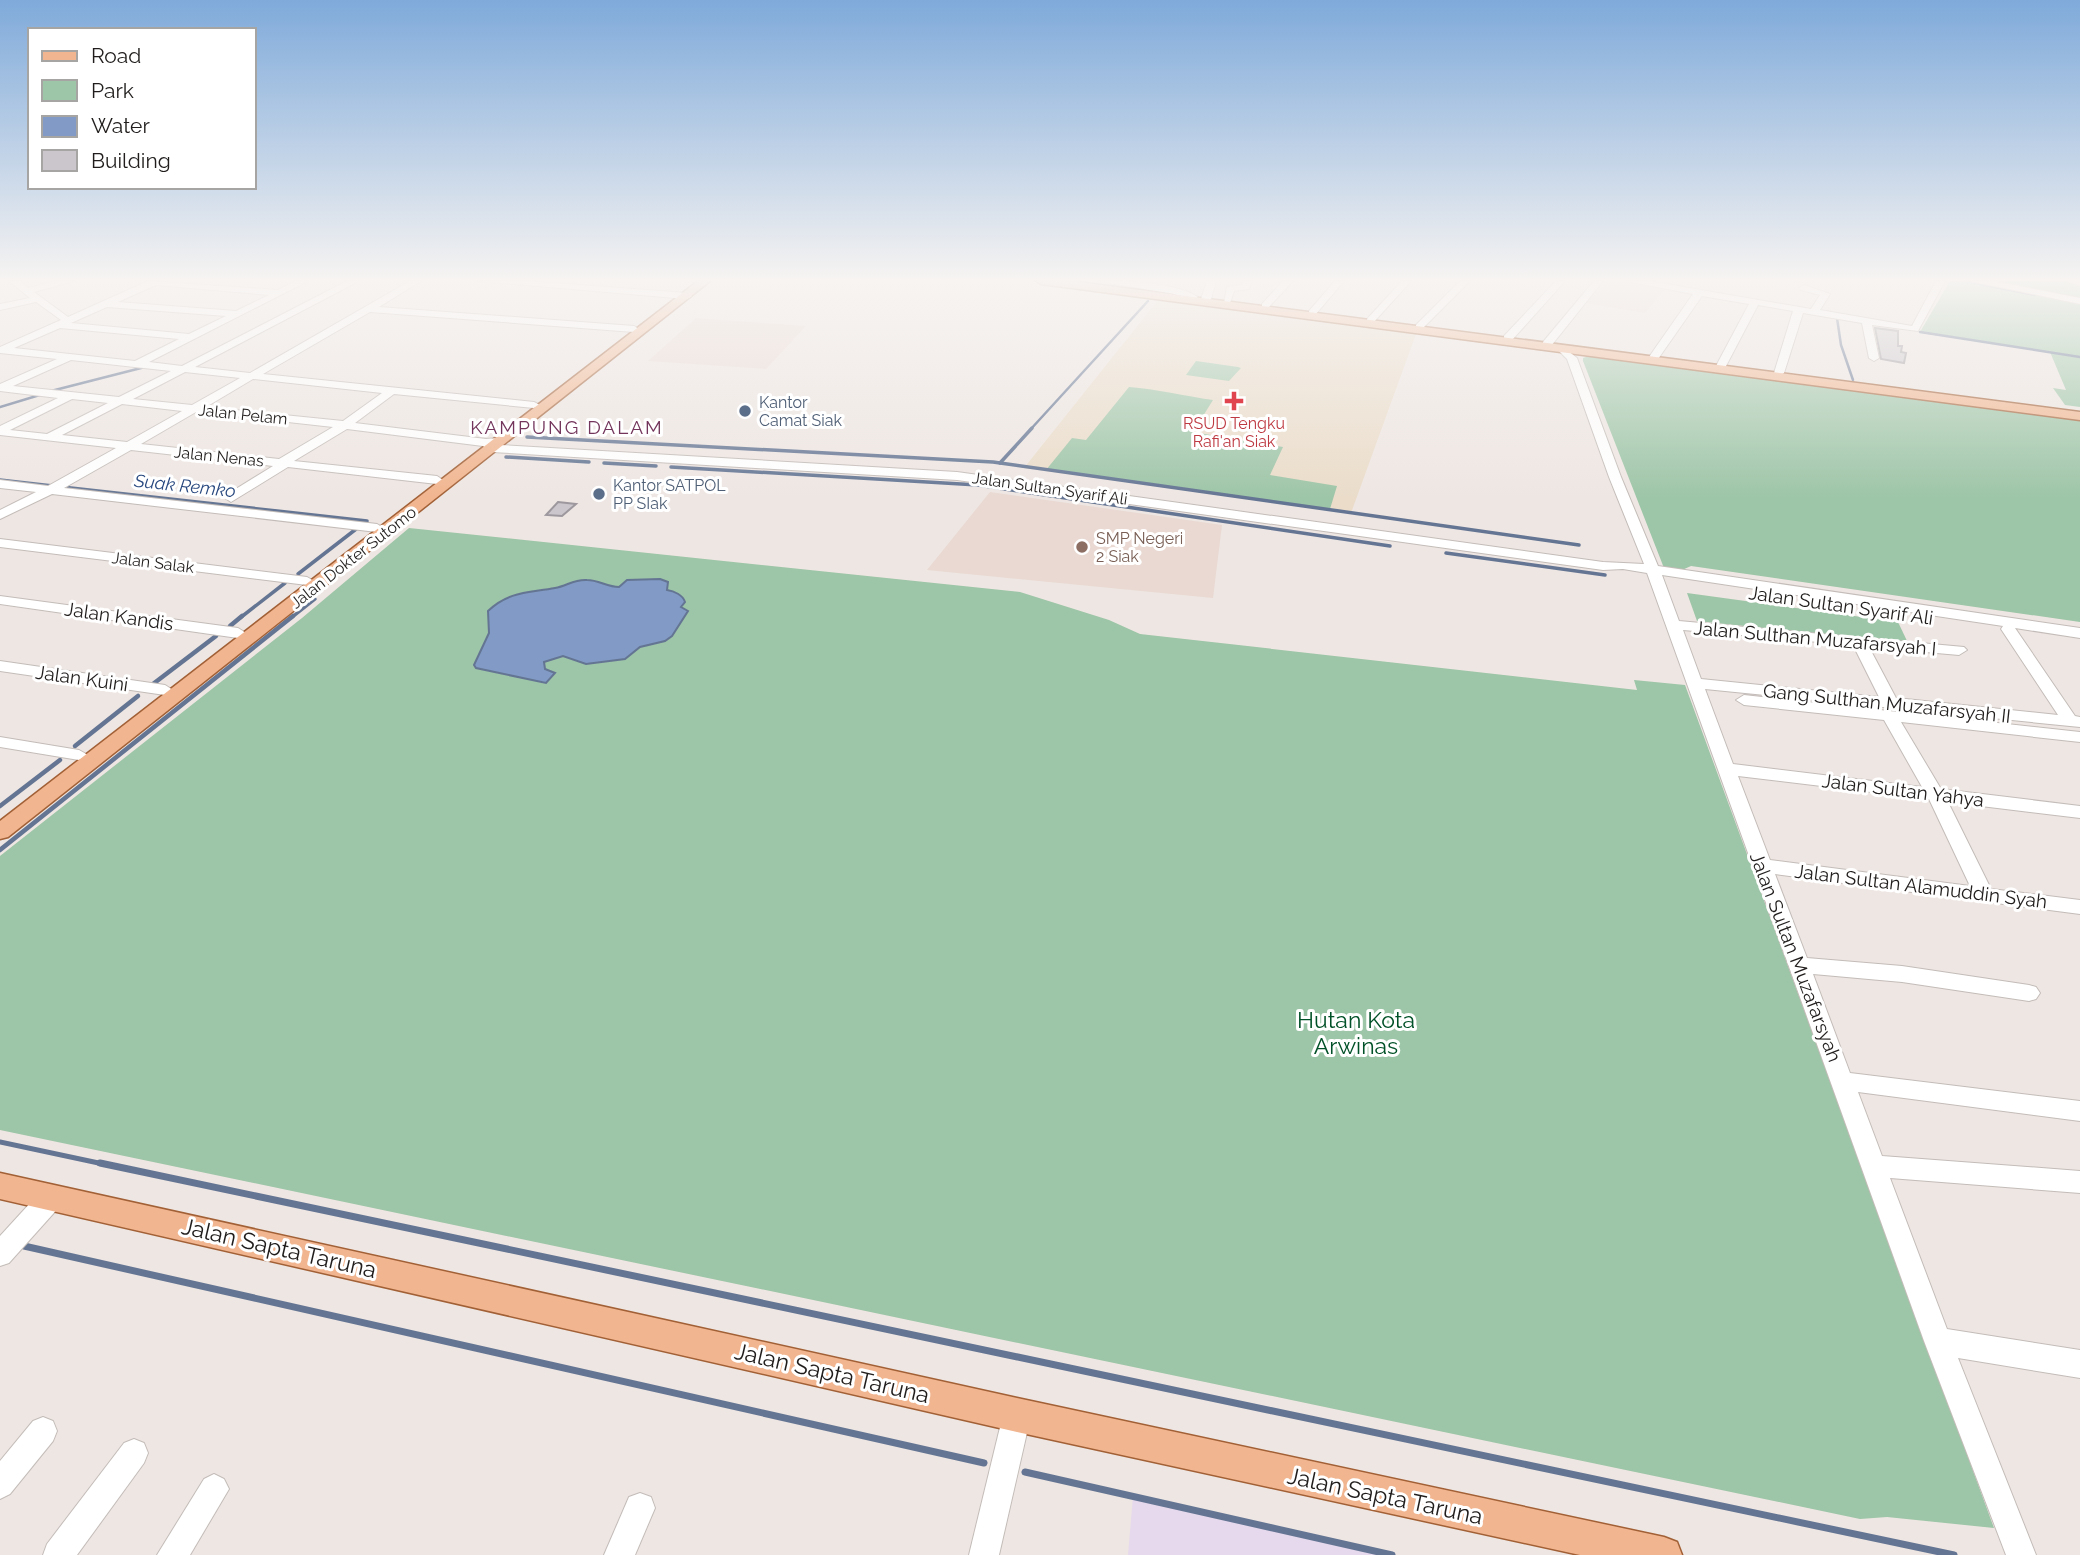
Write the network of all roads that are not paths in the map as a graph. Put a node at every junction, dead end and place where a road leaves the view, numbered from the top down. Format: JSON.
{"nodes":[{"id":1,"x":1573,"y":353,"type":"edge"},
{"id":2,"x":43,"y":354,"type":"edge"},
{"id":3,"x":157,"y":354,"type":"edge"},
{"id":4,"x":213,"y":354,"type":"edge"},
{"id":5,"x":292,"y":354,"type":"edge"},
{"id":6,"x":601,"y":354,"type":"edge"},
{"id":7,"x":608,"y":354,"type":"edge"},
{"id":8,"x":1579,"y":354,"type":"edge"},
{"id":9,"x":1626,"y":354,"type":"edge"},
{"id":10,"x":1656,"y":354,"type":"edge"},
{"id":11,"x":1726,"y":354,"type":"edge"},
{"id":12,"x":1785,"y":354,"type":"edge"},
{"id":13,"x":1873,"y":354,"type":"edge"},
{"id":14,"x":71,"y":356,"type":"junction"},
{"id":15,"x":1654,"y":357,"type":"junction"},
{"id":16,"x":1874,"y":358,"type":"dead end"},
{"id":17,"x":139,"y":363,"type":"junction"},
{"id":18,"x":1680,"y":363,"type":"junction"},
{"id":19,"x":1721,"y":366,"type":"junction"},
{"id":20,"x":185,"y":368,"type":"junction"},
{"id":21,"x":1779,"y":373,"type":"junction"},
{"id":22,"x":257,"y":374,"type":"junction"},
{"id":23,"x":0,"y":388,"type":"edge"},
{"id":24,"x":392,"y":390,"type":"junction"},
{"id":25,"x":70,"y":396,"type":"junction"},
{"id":26,"x":122,"y":400,"type":"junction"},
{"id":27,"x":534,"y":405,"type":"junction"},
{"id":28,"x":196,"y":409,"type":"junction"},
{"id":29,"x":2059,"y":411,"type":"junction"},
{"id":30,"x":2080,"y":414,"type":"edge"},
{"id":31,"x":345,"y":425,"type":"junction"},
{"id":32,"x":0,"y":431,"type":"edge"},
{"id":33,"x":48,"y":438,"type":"junction"},
{"id":34,"x":493,"y":444,"type":"junction"},
{"id":35,"x":130,"y":446,"type":"junction"},
{"id":36,"x":284,"y":463,"type":"junction"},
{"id":37,"x":437,"y":480,"type":"junction"},
{"id":38,"x":0,"y":484,"type":"edge"},
{"id":39,"x":51,"y":490,"type":"junction"},
{"id":40,"x":231,"y":498,"type":"dead end"},
{"id":41,"x":0,"y":515,"type":"edge"},
{"id":42,"x":366,"y":527,"type":"junction"},
{"id":43,"x":0,"y":543,"type":"edge"},
{"id":44,"x":1654,"y":574,"type":"junction"},
{"id":45,"x":307,"y":581,"type":"junction"},
{"id":46,"x":0,"y":600,"type":"edge"},
{"id":47,"x":285,"y":604,"type":"junction"},
{"id":48,"x":1672,"y":625,"type":"junction"},
{"id":49,"x":2008,"y":629,"type":"junction"},
{"id":50,"x":238,"y":633,"type":"junction"},
{"id":51,"x":2080,"y":633,"type":"edge"},
{"id":52,"x":2080,"y":640,"type":"edge"},
{"id":53,"x":1859,"y":642,"type":"junction"},
{"id":54,"x":1958,"y":650,"type":"dead end"},
{"id":55,"x":0,"y":666,"type":"edge"},
{"id":56,"x":1696,"y":689,"type":"junction"},
{"id":57,"x":165,"y":690,"type":"junction"},
{"id":58,"x":1890,"y":710,"type":"junction"},
{"id":59,"x":2075,"y":722,"type":"edge"},
{"id":60,"x":2080,"y":737,"type":"edge"},
{"id":61,"x":0,"y":742,"type":"edge"},
{"id":62,"x":79,"y":755,"type":"junction"},
{"id":63,"x":1726,"y":769,"type":"junction"},
{"id":64,"x":1935,"y":794,"type":"junction"},
{"id":65,"x":2080,"y":813,"type":"edge"},
{"id":66,"x":0,"y":818,"type":"edge"},
{"id":67,"x":0,"y":832,"type":"edge"},
{"id":68,"x":1762,"y":866,"type":"junction"},
{"id":69,"x":1984,"y":894,"type":"junction"},
{"id":70,"x":2080,"y":907,"type":"edge"},
{"id":71,"x":1801,"y":965,"type":"junction"},
{"id":72,"x":2029,"y":993,"type":"dead end"},
{"id":73,"x":1842,"y":1081,"type":"junction"},
{"id":74,"x":2080,"y":1111,"type":"edge"},
{"id":75,"x":1874,"y":1166,"type":"junction"},
{"id":76,"x":2080,"y":1182,"type":"edge"},
{"id":77,"x":0,"y":1186,"type":"edge"},
{"id":78,"x":52,"y":1197,"type":"junction"},
{"id":79,"x":0,"y":1254,"type":"edge"},
{"id":80,"x":1938,"y":1341,"type":"junction"},
{"id":81,"x":2080,"y":1364,"type":"edge"},
{"id":82,"x":1017,"y":1415,"type":"junction"},
{"id":83,"x":43,"y":1431,"type":"dead end"},
{"id":84,"x":134,"y":1453,"type":"dead end"},
{"id":85,"x":0,"y":1484,"type":"edge"},
{"id":86,"x":214,"y":1489,"type":"dead end"},
{"id":87,"x":640,"y":1508,"type":"dead end"},
{"id":88,"x":58,"y":1555,"type":"edge"},
{"id":89,"x":172,"y":1555,"type":"edge"},
{"id":90,"x":619,"y":1555,"type":"edge"},
{"id":91,"x":984,"y":1555,"type":"edge"},
{"id":92,"x":1664,"y":1555,"type":"edge"},
{"id":93,"x":2021,"y":1555,"type":"edge"}],
"edges":[{"from":1,"to":44,"type":"street","name":"Jalan Sultan Muzafarsyah"},
{"from":2,"to":14,"type":"street"},
{"from":3,"to":17,"type":"street"},
{"from":4,"to":20,"type":"street"},
{"from":5,"to":22,"type":"street"},
{"from":6,"to":27,"type":"main road","name":"Jalan Dokter Sutomo"},
{"from":7,"to":34,"type":"main road","name":"Jalan Dokter Sutomo"},
{"from":8,"to":18,"type":"main road"},
{"from":9,"to":15,"type":"main road"},
{"from":10,"to":15,"type":"street"},
{"from":11,"to":19,"type":"street"},
{"from":12,"to":21,"type":"street"},
{"from":13,"to":16,"type":"street"},
{"from":14,"to":17,"type":"street"},
{"from":14,"to":23,"type":"street"},
{"from":15,"to":18,"type":"main road"},
{"from":17,"to":20,"type":"street"},
{"from":18,"to":19,"type":"main road"},
{"from":18,"to":29,"type":"main road"},
{"from":19,"to":21,"type":"main road"},
{"from":20,"to":22,"type":"street"},
{"from":20,"to":26,"type":"street"},
{"from":21,"to":29,"type":"main road"},
{"from":22,"to":24,"type":"street"},
{"from":22,"to":28,"type":"street"},
{"from":23,"to":25,"type":"street","name":"Jalan Pelam"},
{"from":24,"to":27,"type":"street"},
{"from":24,"to":31,"type":"street"},
{"from":25,"to":26,"type":"street","name":"Jalan Pelam"},
{"from":25,"to":32,"type":"street"},
{"from":26,"to":28,"type":"street","name":"Jalan Pelam"},
{"from":26,"to":33,"type":"street"},
{"from":27,"to":34,"type":"main road","name":"Jalan Dokter Sutomo"},
{"from":28,"to":31,"type":"street","name":"Jalan Pelam"},
{"from":28,"to":35,"type":"street"},
{"from":29,"to":30,"type":"main road"},
{"from":31,"to":34,"type":"street","name":"Jalan Pelam"},
{"from":31,"to":36,"type":"street"},
{"from":32,"to":33,"type":"street","name":"Jalan Nenas"},
{"from":33,"to":35,"type":"street","name":"Jalan Nenas"},
{"from":34,"to":37,"type":"main road","name":"Jalan Dokter Sutomo"},
{"from":34,"to":44,"type":"street","name":"Jalan Sultan Syarif Ali"},
{"from":34,"to":47,"type":"main road","name":"Jalan Dokter Sutomo"},
{"from":35,"to":36,"type":"street","name":"Jalan Nenas"},
{"from":35,"to":39,"type":"street"},
{"from":36,"to":37,"type":"street","name":"Jalan Nenas"},
{"from":36,"to":40,"type":"street"},
{"from":37,"to":42,"type":"main road","name":"Jalan Dokter Sutomo"},
{"from":38,"to":39,"type":"street"},
{"from":39,"to":41,"type":"street"},
{"from":39,"to":42,"type":"street"},
{"from":42,"to":45,"type":"main road","name":"Jalan Dokter Sutomo"},
{"from":43,"to":45,"type":"street","name":"Jalan Salak"},
{"from":44,"to":48,"type":"street","name":"Jalan Sultan Muzafarsyah"},
{"from":44,"to":49,"type":"street","name":"Jalan Sultan Syarif Ali"},
{"from":44,"to":51,"type":"street","name":"Jalan Sultan Syarif Ali"},
{"from":45,"to":47,"type":"main road","name":"Jalan Dokter Sutomo"},
{"from":46,"to":50,"type":"street","name":"Jalan Kandis"},
{"from":47,"to":50,"type":"main road","name":"Jalan Dokter Sutomo"},
{"from":47,"to":67,"type":"main road","name":"Jalan Dokter Sutomo"},
{"from":48,"to":53,"type":"street","name":"Jalan Sulthan Muzafarsyah I"},
{"from":48,"to":56,"type":"street","name":"Jalan Sultan Muzafarsyah"},
{"from":49,"to":52,"type":"street","name":"Jalan Sultan Syarif Ali"},
{"from":49,"to":59,"type":"street"},
{"from":50,"to":57,"type":"main road","name":"Jalan Dokter Sutomo"},
{"from":53,"to":54,"type":"street","name":"Jalan Sulthan Muzafarsyah I"},
{"from":53,"to":58,"type":"street"},
{"from":55,"to":57,"type":"street","name":"Jalan Kuini"},
{"from":56,"to":58,"type":"street"},
{"from":56,"to":63,"type":"street","name":"Jalan Sultan Muzafarsyah"},
{"from":57,"to":62,"type":"main road","name":"Jalan Dokter Sutomo"},
{"from":58,"to":59,"type":"street","name":"Gang Sulthan Muzafarsyah II"},
{"from":58,"to":60,"type":"street"},
{"from":58,"to":64,"type":"street"},
{"from":61,"to":62,"type":"street"},
{"from":62,"to":66,"type":"main road","name":"Jalan Dokter Sutomo"},
{"from":63,"to":64,"type":"street","name":"Jalan Sultan Yahya"},
{"from":63,"to":68,"type":"street","name":"Jalan Sultan Muzafarsyah"},
{"from":64,"to":65,"type":"street","name":"Jalan Sultan Yahya"},
{"from":64,"to":69,"type":"street"},
{"from":68,"to":69,"type":"street","name":"Jalan Sultan Alamuddin Syah"},
{"from":68,"to":71,"type":"street","name":"Jalan Sultan Muzafarsyah"},
{"from":69,"to":70,"type":"street","name":"Jalan Sultan Alamuddin Syah"},
{"from":71,"to":72,"type":"street"},
{"from":71,"to":73,"type":"street","name":"Jalan Sultan Muzafarsyah"},
{"from":73,"to":74,"type":"street"},
{"from":73,"to":75,"type":"street","name":"Jalan Sultan Muzafarsyah"},
{"from":75,"to":76,"type":"street"},
{"from":75,"to":80,"type":"street","name":"Jalan Sultan Muzafarsyah"},
{"from":77,"to":78,"type":"main road","name":"Jalan Sapta Taruna"},
{"from":78,"to":79,"type":"street"},
{"from":78,"to":82,"type":"main road","name":"Jalan Sapta Taruna"},
{"from":80,"to":81,"type":"street"},
{"from":80,"to":93,"type":"street","name":"Jalan Sultan Muzafarsyah"},
{"from":82,"to":91,"type":"street"},
{"from":82,"to":92,"type":"main road","name":"Jalan Sapta Taruna"},
{"from":83,"to":85,"type":"street"},
{"from":84,"to":88,"type":"street"},
{"from":86,"to":89,"type":"street"},
{"from":87,"to":90,"type":"street"}]}
